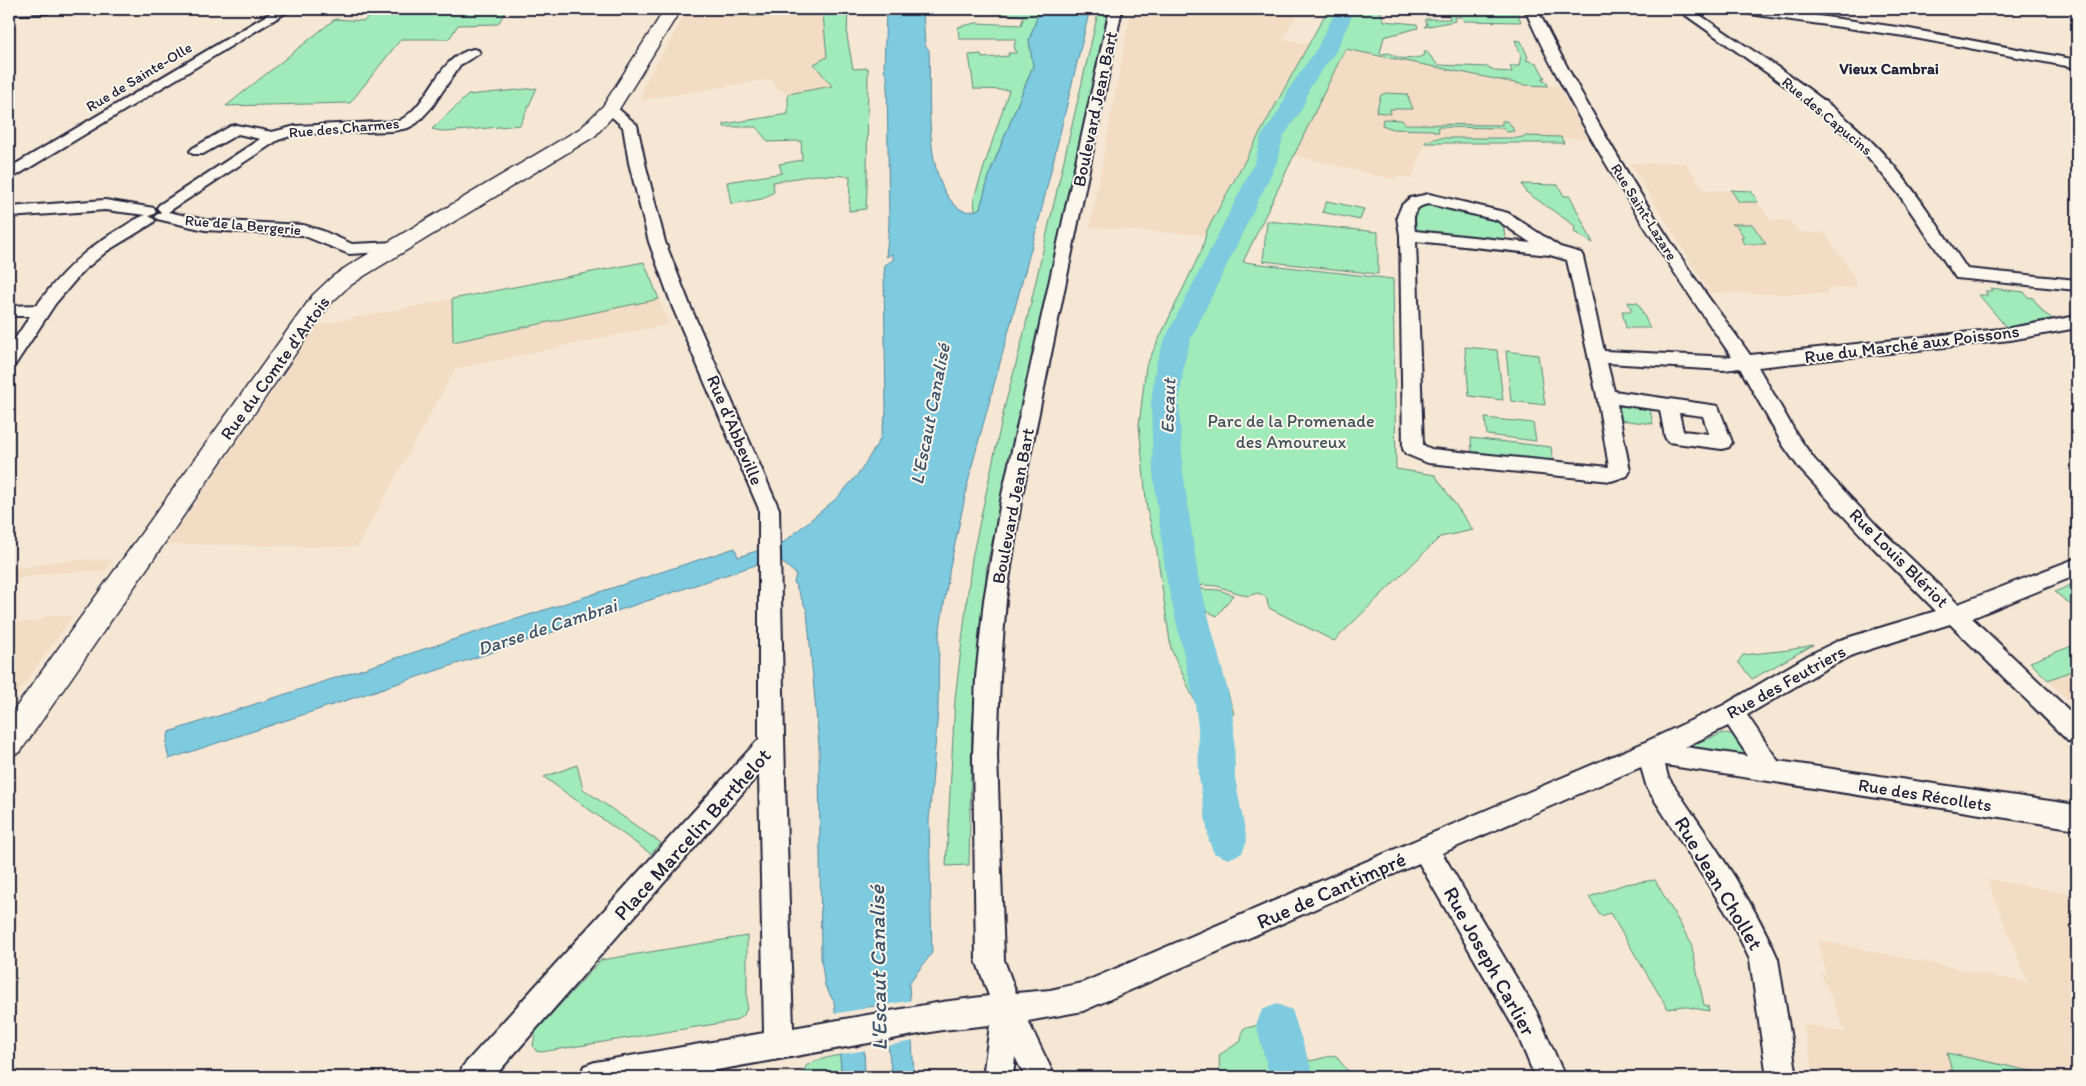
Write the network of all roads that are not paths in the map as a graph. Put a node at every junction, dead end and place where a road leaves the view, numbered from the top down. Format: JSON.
{"nodes":[{"id":1,"x":47,"y":9,"type":"edge"},
{"id":2,"x":286,"y":9,"type":"edge"},
{"id":3,"x":673,"y":9,"type":"edge"},
{"id":4,"x":1116,"y":9,"type":"edge"},
{"id":5,"x":1531,"y":9,"type":"edge"},
{"id":6,"x":1683,"y":9,"type":"edge"},
{"id":7,"x":1743,"y":9,"type":"edge"},
{"id":8,"x":9,"y":12,"type":"edge"},
{"id":9,"x":473,"y":53,"type":"dead end"},
{"id":10,"x":2077,"y":64,"type":"edge"},
{"id":11,"x":605,"y":115,"type":"junction"},
{"id":12,"x":273,"y":137,"type":"junction"},
{"id":13,"x":198,"y":151,"type":"dead end"},
{"id":14,"x":9,"y":174,"type":"edge"},
{"id":15,"x":9,"y":212,"type":"edge"},
{"id":16,"x":156,"y":214,"type":"junction"},
{"id":17,"x":1408,"y":235,"type":"junction"},
{"id":18,"x":1554,"y":251,"type":"junction"},
{"id":19,"x":352,"y":260,"type":"junction"},
{"id":20,"x":2077,"y":285,"type":"edge"},
{"id":21,"x":44,"y":310,"type":"junction"},
{"id":22,"x":9,"y":311,"type":"edge"},
{"id":23,"x":2077,"y":322,"type":"edge"},
{"id":24,"x":1596,"y":356,"type":"junction"},
{"id":25,"x":9,"y":361,"type":"edge"},
{"id":26,"x":1746,"y":362,"type":"junction"},
{"id":27,"x":1606,"y":396,"type":"junction"},
{"id":28,"x":1668,"y":405,"type":"dead end"},
{"id":29,"x":2077,"y":566,"type":"edge"},
{"id":30,"x":1954,"y":614,"type":"junction"},
{"id":31,"x":1732,"y":712,"type":"junction"},
{"id":32,"x":2077,"y":734,"type":"edge"},
{"id":33,"x":9,"y":742,"type":"edge"},
{"id":34,"x":771,"y":743,"type":"junction"},
{"id":35,"x":1650,"y":752,"type":"junction"},
{"id":36,"x":1772,"y":772,"type":"junction"},
{"id":37,"x":2077,"y":817,"type":"edge"},
{"id":38,"x":1424,"y":848,"type":"junction"},
{"id":39,"x":1007,"y":1008,"type":"junction"},
{"id":40,"x":779,"y":1045,"type":"junction"},
{"id":41,"x":474,"y":1077,"type":"edge"},
{"id":42,"x":595,"y":1077,"type":"edge"},
{"id":43,"x":998,"y":1077,"type":"edge"},
{"id":44,"x":1040,"y":1077,"type":"edge"},
{"id":45,"x":1550,"y":1077,"type":"edge"},
{"id":46,"x":1782,"y":1077,"type":"edge"}],
"edges":[{"from":1,"to":8,"type":"street"},
{"from":2,"to":14,"type":"street","name":"Rue de Sainte-Olle"},
{"from":3,"to":11,"type":"main road","name":"Rue du Comte d'Artois"},
{"from":4,"to":39,"type":"street","name":"Boulevard Jean Bart"},
{"from":5,"to":26,"type":"street","name":"Rue Saint-Lazare"},
{"from":6,"to":20,"type":"street","name":"Rue des Capucins"},
{"from":7,"to":10,"type":"street"},
{"from":9,"to":12,"type":"street","name":"Rue des Charmes"},
{"from":11,"to":19,"type":"main road","name":"Rue du Comte d'Artois"},
{"from":11,"to":34,"type":"street","name":"Rue d'Abbeville"},
{"from":12,"to":13,"type":"street","name":"Rue des Charmes"},
{"from":12,"to":16,"type":"street","name":"Rue des Charmes"},
{"from":15,"to":16,"type":"street","name":"Rue de la Bergerie"},
{"from":16,"to":19,"type":"street","name":"Rue de la Bergerie"},
{"from":16,"to":21,"type":"street","name":"Rue des Charmes"},
{"from":17,"to":18,"type":"street"},
{"from":17,"to":18,"type":"street"},
{"from":17,"to":27,"type":"street"},
{"from":18,"to":24,"type":"street"},
{"from":19,"to":33,"type":"main road","name":"Rue du Comte d'Artois"},
{"from":21,"to":22,"type":"street"},
{"from":21,"to":25,"type":"street","name":"Rue des Charmes"},
{"from":23,"to":26,"type":"street","name":"Rue du Marché aux Poissons"},
{"from":24,"to":26,"type":"street","name":"Rue du Marché aux Poissons"},
{"from":24,"to":27,"type":"street"},
{"from":26,"to":30,"type":"street","name":"Rue Louis Blériot"},
{"from":27,"to":28,"type":"street"},
{"from":29,"to":30,"type":"street","name":"Rue des Feutriers"},
{"from":30,"to":31,"type":"street","name":"Rue des Feutriers"},
{"from":30,"to":32,"type":"street","name":"Rue Louis Blériot"},
{"from":31,"to":35,"type":"street","name":"Rue des Feutriers"},
{"from":31,"to":36,"type":"street"},
{"from":34,"to":40,"type":"street","name":"Place Marcelin Berthelot"},
{"from":34,"to":41,"type":"street","name":"Place Marcelin Berthelot"},
{"from":35,"to":36,"type":"street","name":"Rue des Récollets"},
{"from":35,"to":38,"type":"street","name":"Rue de Cantimpré"},
{"from":35,"to":46,"type":"street","name":"Rue Jean Chollet"},
{"from":36,"to":37,"type":"street","name":"Rue des Récollets"},
{"from":38,"to":39,"type":"street","name":"Rue de Cantimpré"},
{"from":38,"to":45,"type":"street","name":"Rue Joseph Carlier"},
{"from":39,"to":40,"type":"street","name":"Rue de Cantimpré"},
{"from":39,"to":43,"type":"street","name":"Boulevard Jean Bart"},
{"from":39,"to":44,"type":"street","name":"Boulevard Jean Bart"},
{"from":40,"to":42,"type":"street","name":"Rue de Cantimpré"}]}
